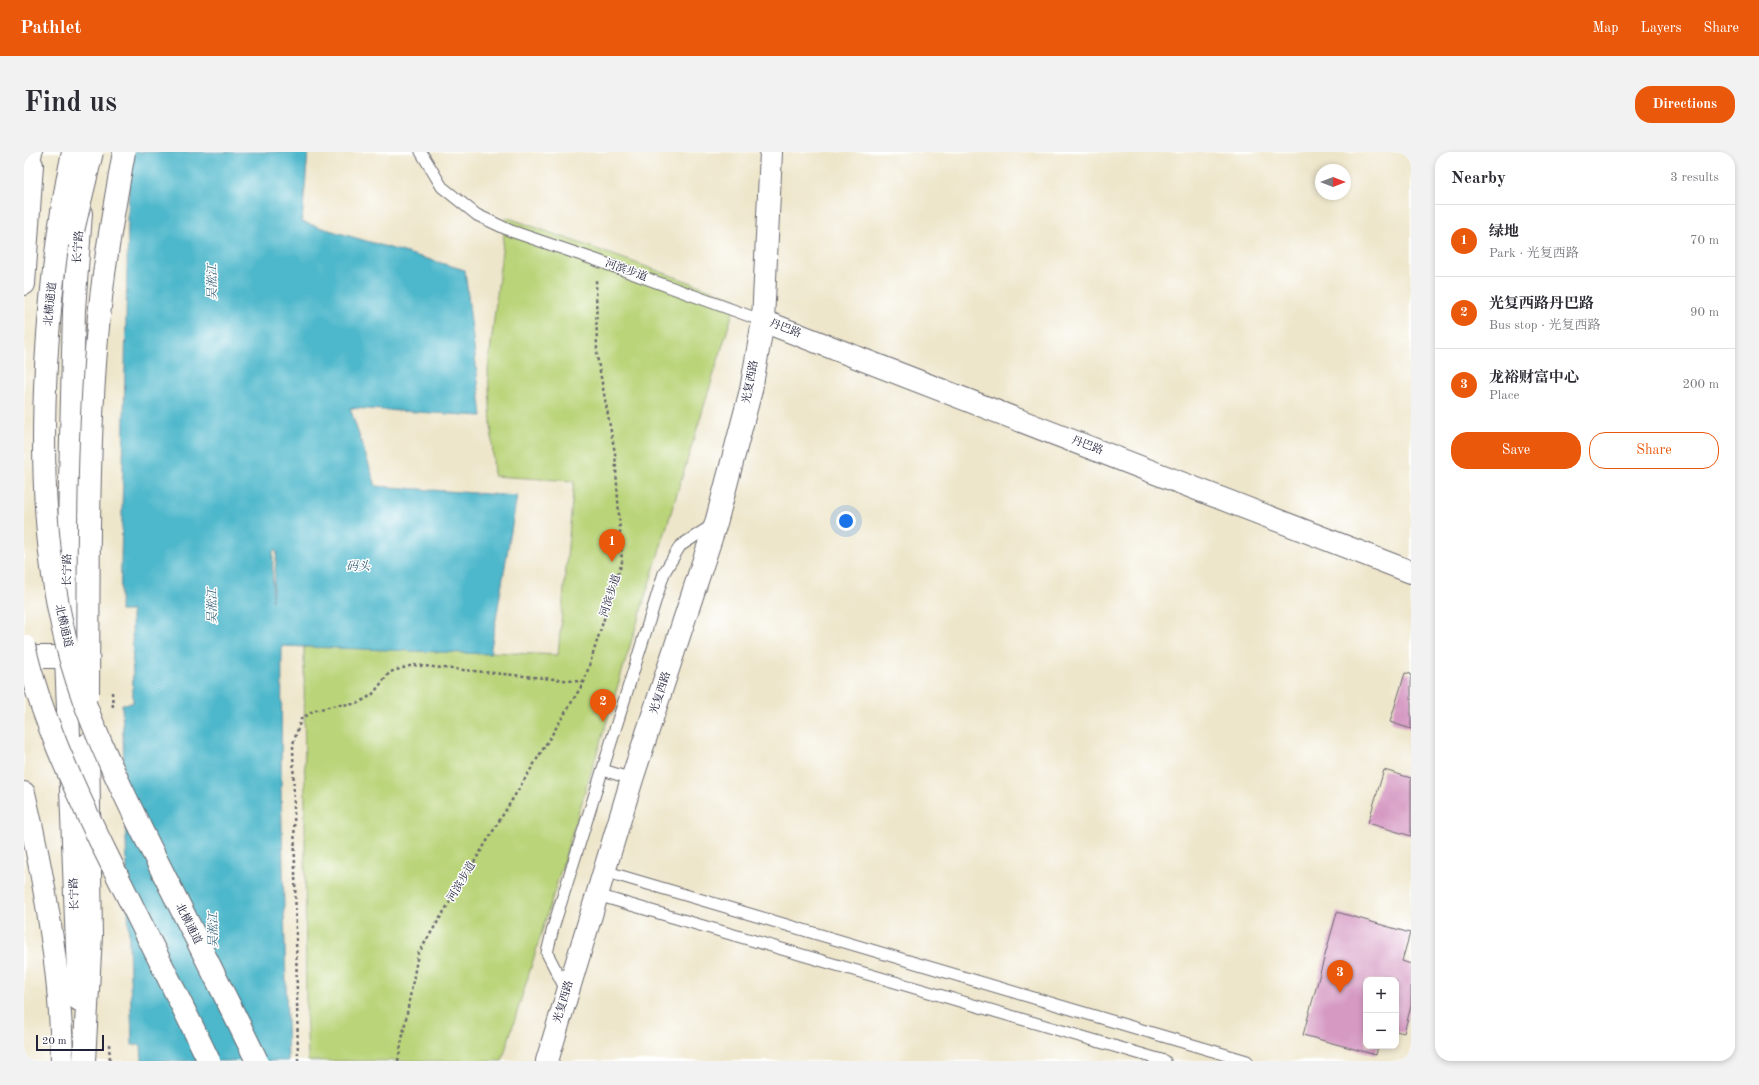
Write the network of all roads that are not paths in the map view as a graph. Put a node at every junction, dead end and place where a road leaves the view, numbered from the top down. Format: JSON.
{"nodes":[{"id":1,"x":31,"y":152,"type":"edge"},
{"id":2,"x":73,"y":152,"type":"edge"},
{"id":3,"x":86,"y":152,"type":"edge"},
{"id":4,"x":92,"y":152,"type":"edge"},
{"id":5,"x":124,"y":152,"type":"edge"},
{"id":6,"x":420,"y":152,"type":"edge"},
{"id":7,"x":770,"y":162,"type":"edge"},
{"id":8,"x":24,"y":180,"type":"edge"},
{"id":9,"x":24,"y":186,"type":"edge"},
{"id":10,"x":24,"y":284,"type":"edge"},
{"id":11,"x":763,"y":321,"type":"junction"},
{"id":12,"x":44,"y":487,"type":"junction"},
{"id":13,"x":716,"y":523,"type":"junction"},
{"id":14,"x":1411,"y":572,"type":"edge"},
{"id":15,"x":24,"y":646,"type":"edge"},
{"id":16,"x":24,"y":657,"type":"edge"},
{"id":17,"x":66,"y":657,"type":"junction"},
{"id":18,"x":603,"y":770,"type":"junction"},
{"id":19,"x":632,"y":779,"type":"junction"},
{"id":20,"x":24,"y":793,"type":"edge"},
{"id":21,"x":604,"y":871,"type":"junction"},
{"id":22,"x":597,"y":895,"type":"junction"},
{"id":23,"x":567,"y":992,"type":"junction"},
{"id":24,"x":62,"y":1061,"type":"edge"},
{"id":25,"x":83,"y":1061,"type":"edge"},
{"id":26,"x":209,"y":1061,"type":"edge"},
{"id":27,"x":257,"y":1061,"type":"edge"},
{"id":28,"x":547,"y":1061,"type":"edge"},
{"id":29,"x":1165,"y":1061,"type":"edge"},
{"id":30,"x":1247,"y":1061,"type":"edge"}],
"edges":[{"from":1,"to":8,"type":"main road"},
{"from":1,"to":9,"type":"main road"},
{"from":1,"to":10,"type":"main road"},
{"from":2,"to":12,"type":"main road","name":"北横通道","bridge":true},
{"from":3,"to":17,"type":"main road","name":"长宁路"},
{"from":4,"to":12,"type":"main road","bridge":true},
{"from":5,"to":25,"type":"main road","bridge":true},
{"from":6,"to":11,"type":"lane","name":"河滨步道"},
{"from":7,"to":11,"type":"main road","name":"光复西路"},
{"from":11,"to":13,"type":"main road","name":"光复西路"},
{"from":11,"to":14,"type":"main road","name":"丹巴路"},
{"from":12,"to":27,"type":"main road","name":"北横通道","bridge":true},
{"from":13,"to":18,"type":"lane"},
{"from":13,"to":19,"type":"main road","name":"光复西路"},
{"from":15,"to":26,"type":"main road","bridge":true},
{"from":16,"to":17,"type":"main road"},
{"from":17,"to":25,"type":"main road","name":"长宁路"},
{"from":18,"to":19,"type":"lane"},
{"from":18,"to":23,"type":"lane"},
{"from":19,"to":21,"type":"main road","name":"光复西路"},
{"from":20,"to":24,"type":"main road"},
{"from":21,"to":22,"type":"main road","name":"光复西路"},
{"from":21,"to":30,"type":"lane"},
{"from":22,"to":23,"type":"main road","name":"光复西路"},
{"from":22,"to":29,"type":"lane"},
{"from":23,"to":28,"type":"main road","name":"光复西路"}]}
